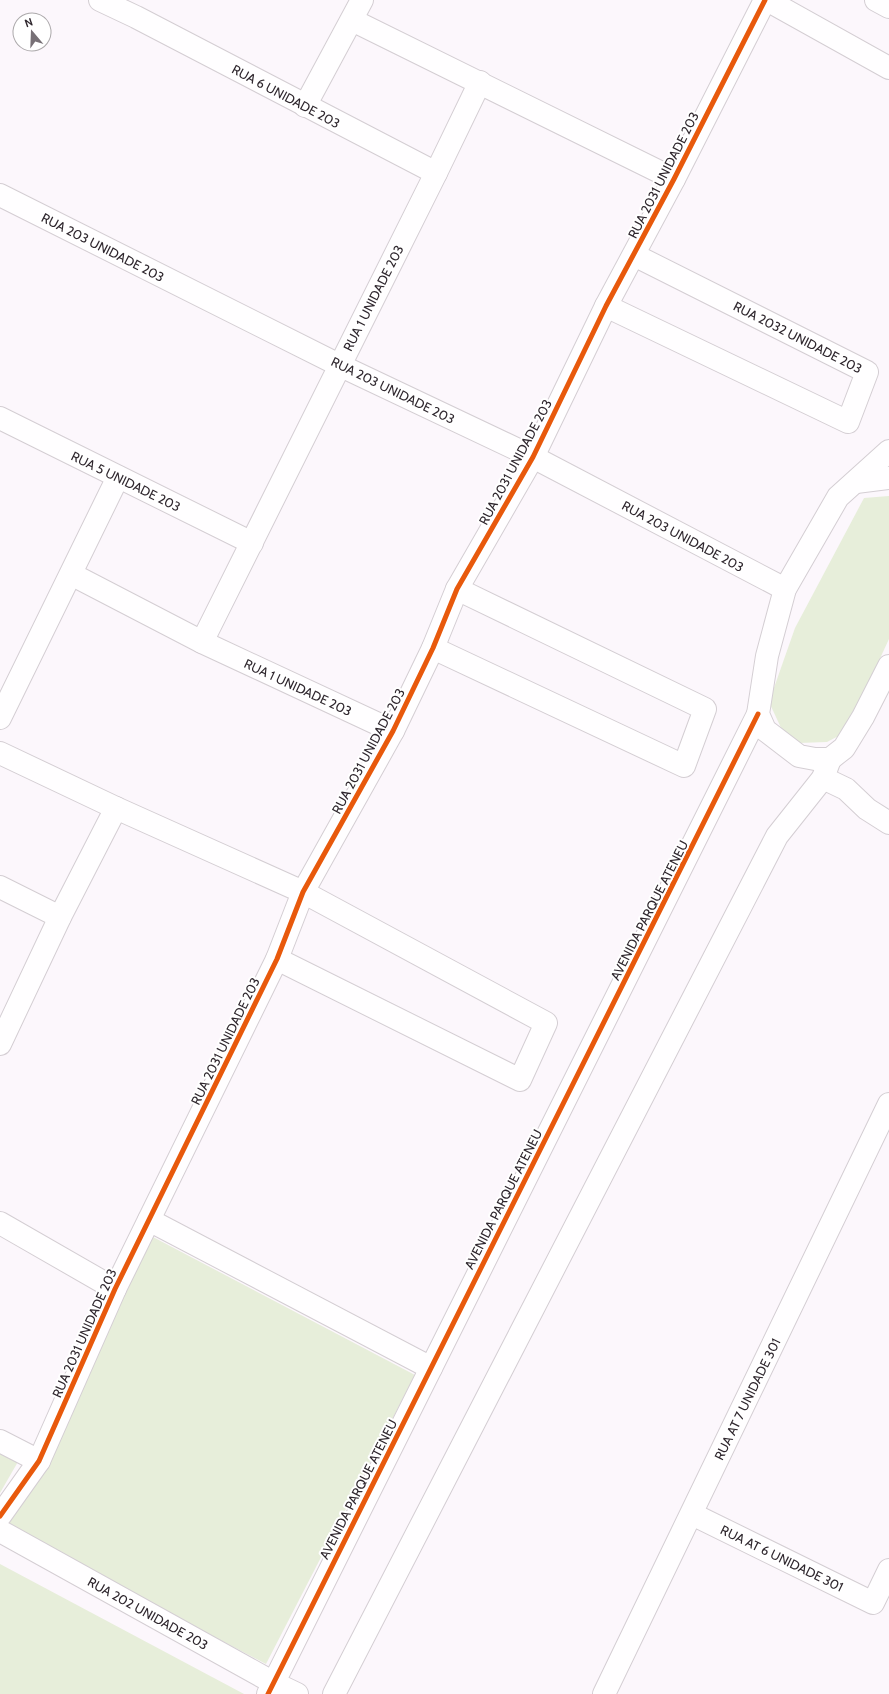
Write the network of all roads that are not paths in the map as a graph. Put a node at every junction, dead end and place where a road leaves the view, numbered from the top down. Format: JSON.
{"nodes":[{"id":1,"x":100,"y":0,"type":"edge"},
{"id":2,"x":362,"y":0,"type":"edge"},
{"id":3,"x":766,"y":0,"type":"edge"},
{"id":4,"x":876,"y":0,"type":"edge"},
{"id":5,"x":889,"y":7,"type":"edge"},
{"id":6,"x":140,"y":8,"type":"edge"},
{"id":7,"x":352,"y":20,"type":"junction"},
{"id":8,"x":889,"y":68,"type":"edge"},
{"id":9,"x":480,"y":82,"type":"junction"},
{"id":10,"x":305,"y":106,"type":"junction"},
{"id":11,"x":436,"y":174,"type":"junction"},
{"id":12,"x":674,"y":179,"type":"junction"},
{"id":13,"x":0,"y":195,"type":"edge"},
{"id":14,"x":634,"y":255,"type":"junction"},
{"id":15,"x":606,"y":306,"type":"junction"},
{"id":16,"x":339,"y":365,"type":"junction"},
{"id":17,"x":0,"y":418,"type":"edge"},
{"id":18,"x":889,"y":451,"type":"edge"},
{"id":19,"x":533,"y":457,"type":"junction"},
{"id":20,"x":118,"y":477,"type":"junction"},
{"id":21,"x":889,"y":478,"type":"edge"},
{"id":22,"x":856,"y":482,"type":"junction"},
{"id":23,"x":252,"y":543,"type":"junction"},
{"id":24,"x":71,"y":574,"type":"junction"},
{"id":25,"x":457,"y":589,"type":"junction"},
{"id":26,"x":785,"y":589,"type":"junction"},
{"id":27,"x":202,"y":642,"type":"junction"},
{"id":28,"x":434,"y":648,"type":"junction"},
{"id":29,"x":889,"y":666,"type":"edge"},
{"id":30,"x":758,"y":714,"type":"junction"},
{"id":31,"x":0,"y":718,"type":"edge"},
{"id":32,"x":393,"y":731,"type":"junction"},
{"id":33,"x":0,"y":753,"type":"edge"},
{"id":34,"x":827,"y":768,"type":"junction"},
{"id":35,"x":116,"y":808,"type":"junction"},
{"id":36,"x":889,"y":822,"type":"edge"},
{"id":37,"x":0,"y":887,"type":"edge"},
{"id":38,"x":304,"y":892,"type":"junction"},
{"id":39,"x":60,"y":917,"type":"junction"},
{"id":40,"x":278,"y":959,"type":"junction"},
{"id":41,"x":0,"y":1044,"type":"edge"},
{"id":42,"x":889,"y":1104,"type":"edge"},
{"id":43,"x":150,"y":1220,"type":"junction"},
{"id":44,"x":0,"y":1223,"type":"edge"},
{"id":45,"x":115,"y":1289,"type":"junction"},
{"id":46,"x":431,"y":1368,"type":"junction"},
{"id":47,"x":0,"y":1441,"type":"edge"},
{"id":48,"x":39,"y":1461,"type":"junction"},
{"id":49,"x":692,"y":1514,"type":"junction"},
{"id":50,"x":0,"y":1516,"type":"edge"},
{"id":51,"x":0,"y":1531,"type":"edge"},
{"id":52,"x":889,"y":1570,"type":"edge"},
{"id":53,"x":271,"y":1688,"type":"edge"},
{"id":54,"x":297,"y":1694,"type":"edge"},
{"id":55,"x":334,"y":1694,"type":"edge"},
{"id":56,"x":604,"y":1694,"type":"edge"}],
"edges":[{"from":1,"to":6,"type":"street","name":"RUA 6 UNIDADE 203"},
{"from":2,"to":7,"type":"street"},
{"from":3,"to":8,"type":"street"},
{"from":3,"to":12,"type":"street","name":"RUA 2031 UNIDADE 203"},
{"from":4,"to":5,"type":"street"},
{"from":6,"to":10,"type":"street","name":"RUA 6 UNIDADE 203"},
{"from":7,"to":9,"type":"street"},
{"from":7,"to":10,"type":"street"},
{"from":9,"to":11,"type":"street","name":"RUA 1 UNIDADE 203"},
{"from":9,"to":12,"type":"street"},
{"from":10,"to":11,"type":"street","name":"RUA 6 UNIDADE 203"},
{"from":11,"to":16,"type":"street","name":"RUA 1 UNIDADE 203"},
{"from":12,"to":14,"type":"street","name":"RUA 2031 UNIDADE 203"},
{"from":13,"to":16,"type":"street","name":"RUA 203 UNIDADE 203"},
{"from":14,"to":15,"type":"street","name":"RUA 2031 UNIDADE 203"},
{"from":14,"to":15,"type":"street","name":"RUA 2032 UNIDADE 203"},
{"from":15,"to":19,"type":"street","name":"RUA 2031 UNIDADE 203"},
{"from":16,"to":19,"type":"street","name":"RUA 203 UNIDADE 203"},
{"from":16,"to":23,"type":"street","name":"RUA 1 UNIDADE 203"},
{"from":17,"to":20,"type":"street","name":"RUA 5 UNIDADE 203"},
{"from":18,"to":22,"type":"street"},
{"from":19,"to":25,"type":"street","name":"RUA 2031 UNIDADE 203"},
{"from":19,"to":26,"type":"street","name":"RUA 203 UNIDADE 203"},
{"from":20,"to":23,"type":"street","name":"RUA 5 UNIDADE 203"},
{"from":20,"to":24,"type":"street"},
{"from":21,"to":22,"type":"street"},
{"from":22,"to":26,"type":"street","name":"AVENIDA PARQUE ATENEU"},
{"from":23,"to":27,"type":"street","name":"RUA 1 UNIDADE 203"},
{"from":24,"to":27,"type":"street","name":"RUA 1 UNIDADE 203"},
{"from":24,"to":31,"type":"street"},
{"from":25,"to":28,"type":"street","name":"RUA 2031 UNIDADE 203"},
{"from":25,"to":28,"type":"street"},
{"from":26,"to":30,"type":"street","name":"AVENIDA PARQUE ATENEU"},
{"from":27,"to":32,"type":"street","name":"RUA 1 UNIDADE 203"},
{"from":28,"to":32,"type":"street","name":"RUA 2031 UNIDADE 203"},
{"from":29,"to":34,"type":"street"},
{"from":30,"to":34,"type":"street"},
{"from":30,"to":46,"type":"street","name":"AVENIDA PARQUE ATENEU"},
{"from":32,"to":38,"type":"street","name":"RUA 2031 UNIDADE 203"},
{"from":33,"to":35,"type":"street"},
{"from":34,"to":36,"type":"street"},
{"from":34,"to":55,"type":"street"},
{"from":35,"to":38,"type":"street"},
{"from":35,"to":39,"type":"street"},
{"from":37,"to":39,"type":"street"},
{"from":38,"to":40,"type":"street","name":"RUA 2031 UNIDADE 203"},
{"from":38,"to":40,"type":"street"},
{"from":39,"to":41,"type":"street"},
{"from":40,"to":43,"type":"street","name":"RUA 2031 UNIDADE 203"},
{"from":42,"to":49,"type":"street","name":"RUA AT 7 UNIDADE 301"},
{"from":43,"to":45,"type":"street","name":"RUA 2031 UNIDADE 203"},
{"from":43,"to":46,"type":"street"},
{"from":44,"to":45,"type":"street"},
{"from":45,"to":48,"type":"street","name":"RUA 2031 UNIDADE 203"},
{"from":46,"to":53,"type":"street","name":"AVENIDA PARQUE ATENEU"},
{"from":47,"to":48,"type":"street"},
{"from":48,"to":50,"type":"street","name":"RUA 2031 UNIDADE 203"},
{"from":49,"to":52,"type":"street","name":"RUA AT 6 UNIDADE 301"},
{"from":49,"to":56,"type":"street","name":"RUA AT 7 UNIDADE 301"},
{"from":51,"to":53,"type":"street","name":"RUA 202 UNIDADE 203"},
{"from":53,"to":54,"type":"street","name":"RUA 202 UNIDADE 203"}]}
